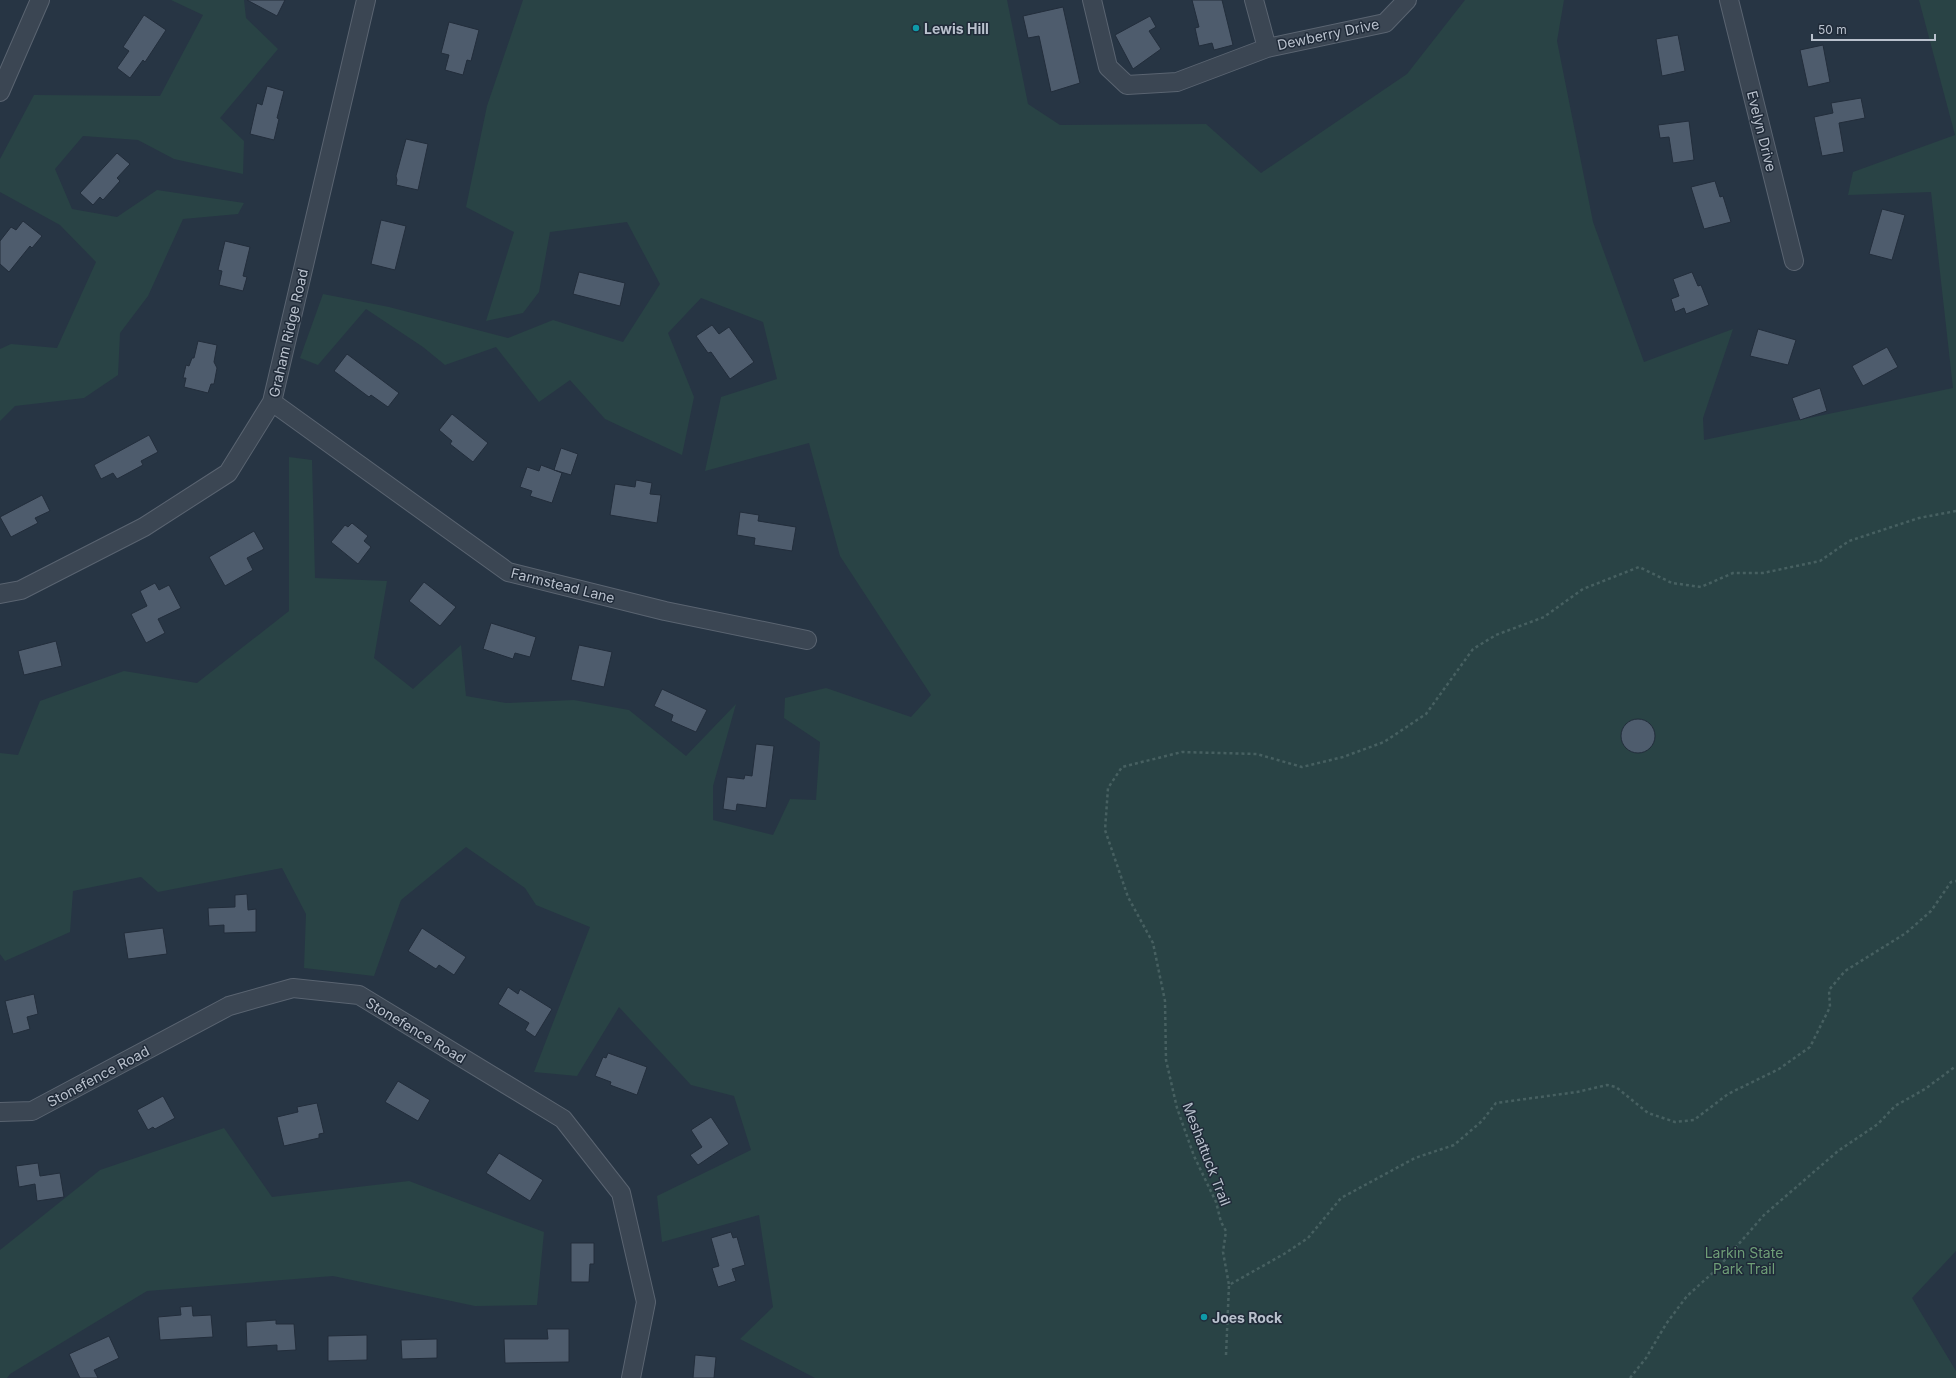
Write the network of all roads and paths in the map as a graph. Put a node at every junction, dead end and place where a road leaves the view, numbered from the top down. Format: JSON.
{"nodes":[{"id":1,"x":40,"y":0,"type":"edge"},
{"id":2,"x":366,"y":0,"type":"edge"},
{"id":3,"x":1092,"y":0,"type":"edge"},
{"id":4,"x":1254,"y":0,"type":"edge"},
{"id":5,"x":1407,"y":0,"type":"edge"},
{"id":6,"x":1729,"y":0,"type":"edge"},
{"id":7,"x":1267,"y":48,"type":"junction"},
{"id":8,"x":0,"y":92,"type":"edge"},
{"id":9,"x":1794,"y":261,"type":"dead end"},
{"id":10,"x":272,"y":402,"type":"junction"},
{"id":11,"x":1956,"y":511,"type":"edge"},
{"id":12,"x":0,"y":594,"type":"edge"},
{"id":13,"x":808,"y":640,"type":"dead end"},
{"id":14,"x":1956,"y":881,"type":"edge"},
{"id":15,"x":1956,"y":1066,"type":"edge"},
{"id":16,"x":0,"y":1112,"type":"edge"},
{"id":17,"x":1229,"y":1285,"type":"junction"},
{"id":18,"x":1226,"y":1355,"type":"dead end"},
{"id":19,"x":631,"y":1378,"type":"edge"},
{"id":20,"x":1630,"y":1378,"type":"edge"}],
"edges":[{"from":1,"to":8,"type":"street"},
{"from":2,"to":10,"type":"street","name":"Graham Ridge Road"},
{"from":3,"to":7,"type":"street"},
{"from":4,"to":7,"type":"street","name":"Dewberry Drive"},
{"from":5,"to":7,"type":"street","name":"Dewberry Drive"},
{"from":6,"to":9,"type":"street","name":"Evelyn Drive"},
{"from":10,"to":12,"type":"street","name":"Graham Ridge Road"},
{"from":10,"to":13,"type":"street","name":"Farmstead Lane"},
{"from":11,"to":17,"type":"path","name":"Meshattuck Trail"},
{"from":14,"to":17,"type":"path"},
{"from":15,"to":20,"type":"path"},
{"from":16,"to":19,"type":"street","name":"Stonefence Road"},
{"from":17,"to":18,"type":"path","name":"Meshattuck Trail"}]}
